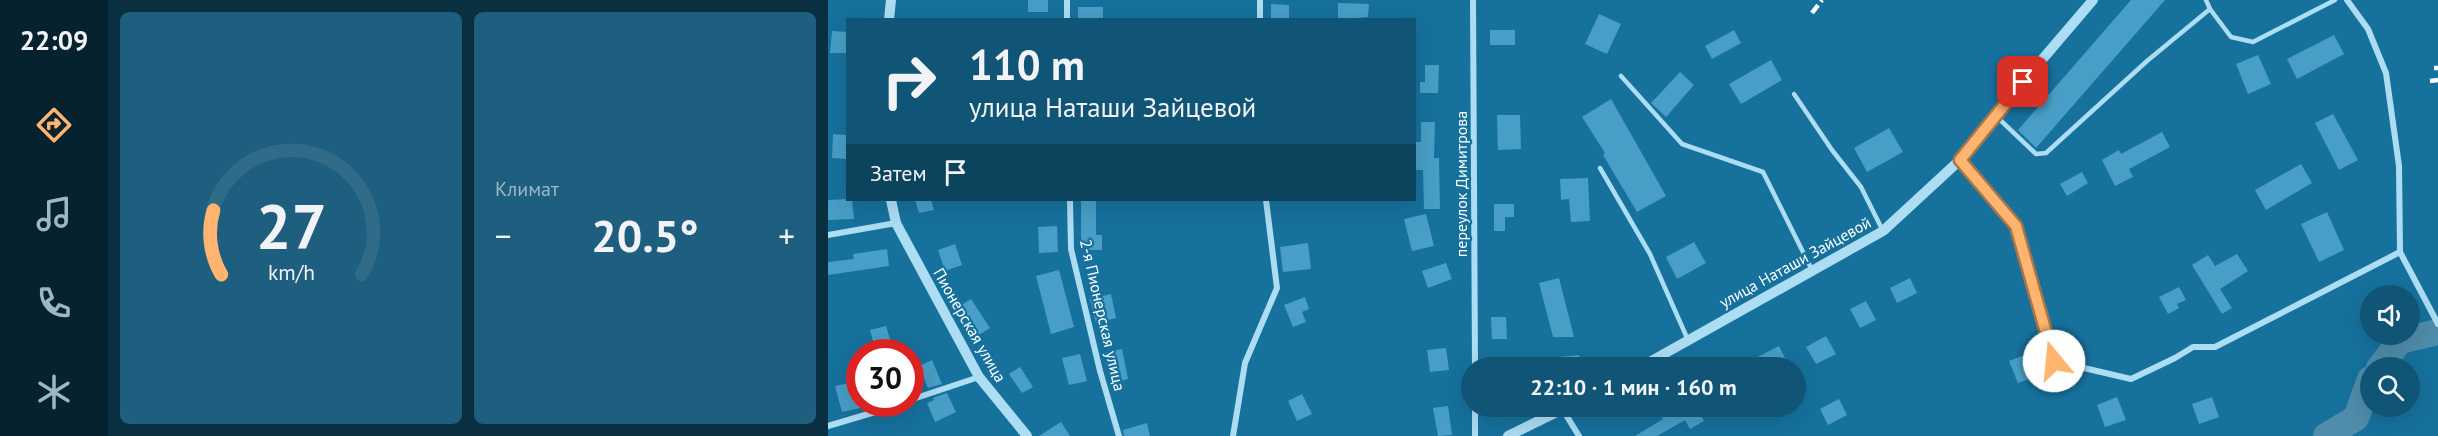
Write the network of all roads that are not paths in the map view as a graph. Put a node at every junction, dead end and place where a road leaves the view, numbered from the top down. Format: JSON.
{"nodes":[{"id":1,"x":891,"y":0,"type":"edge"},
{"id":2,"x":1067,"y":0,"type":"edge"},
{"id":3,"x":1260,"y":0,"type":"edge"},
{"id":4,"x":1473,"y":0,"type":"edge"},
{"id":5,"x":2093,"y":0,"type":"edge"},
{"id":6,"x":2206,"y":0,"type":"edge"},
{"id":7,"x":2335,"y":0,"type":"edge"},
{"id":8,"x":2347,"y":0,"type":"edge"},
{"id":9,"x":2210,"y":9,"type":"junction"},
{"id":10,"x":889,"y":18,"type":"edge"},
{"id":11,"x":1067,"y":18,"type":"edge"},
{"id":12,"x":1260,"y":18,"type":"edge"},
{"id":13,"x":1621,"y":76,"type":"dead end"},
{"id":14,"x":1794,"y":94,"type":"dead end"},
{"id":15,"x":1995,"y":115,"type":"junction"},
{"id":16,"x":1960,"y":160,"type":"junction"},
{"id":17,"x":1600,"y":168,"type":"dead end"},
{"id":18,"x":891,"y":201,"type":"edge"},
{"id":19,"x":1070,"y":201,"type":"edge"},
{"id":20,"x":1266,"y":201,"type":"edge"},
{"id":21,"x":896,"y":223,"type":"junction"},
{"id":22,"x":1883,"y":231,"type":"junction"},
{"id":23,"x":828,"y":235,"type":"edge"},
{"id":24,"x":2400,"y":252,"type":"junction"},
{"id":25,"x":1812,"y":270,"type":"junction"},
{"id":26,"x":2438,"y":324,"type":"edge"},
{"id":27,"x":1688,"y":340,"type":"junction"},
{"id":28,"x":1475,"y":357,"type":"edge"},
{"id":29,"x":1658,"y":357,"type":"edge"},
{"id":30,"x":979,"y":377,"type":"junction"},
{"id":31,"x":924,"y":395,"type":"edge"},
{"id":32,"x":858,"y":417,"type":"edge"},
{"id":33,"x":1475,"y":417,"type":"edge"},
{"id":34,"x":1547,"y":417,"type":"edge"},
{"id":35,"x":1570,"y":417,"type":"edge"},
{"id":36,"x":828,"y":426,"type":"edge"},
{"id":37,"x":1027,"y":436,"type":"edge"},
{"id":38,"x":1119,"y":436,"type":"edge"},
{"id":39,"x":1233,"y":436,"type":"edge"},
{"id":40,"x":1475,"y":436,"type":"edge"},
{"id":41,"x":1508,"y":436,"type":"edge"},
{"id":42,"x":1578,"y":436,"type":"edge"}],
"edges":[{"from":1,"to":10,"type":"street"},
{"from":2,"to":11,"type":"street"},
{"from":3,"to":12,"type":"street"},
{"from":4,"to":28,"type":"street","name":"переулок Димитрова"},
{"from":5,"to":15,"type":"street","name":"улица Наташи Зайцевой"},
{"from":6,"to":9,"type":"lane"},
{"from":7,"to":9,"type":"lane"},
{"from":8,"to":24,"type":"street"},
{"from":9,"to":15,"type":"lane"},
{"from":13,"to":25,"type":"lane"},
{"from":14,"to":22,"type":"lane"},
{"from":15,"to":16,"type":"street","name":"улица Наташи Зайцевой"},
{"from":16,"to":22,"type":"street","name":"улица Наташи Зайцевой"},
{"from":16,"to":24,"type":"street"},
{"from":17,"to":27,"type":"lane"},
{"from":18,"to":21,"type":"street","name":"Пионерская улица"},
{"from":19,"to":38,"type":"street","name":"2-я Пионерская улица"},
{"from":20,"to":39,"type":"street"},
{"from":21,"to":23,"type":"street"},
{"from":21,"to":30,"type":"street","name":"Пионерская улица"},
{"from":22,"to":25,"type":"street","name":"улица Наташи Зайцевой"},
{"from":24,"to":26,"type":"street"},
{"from":25,"to":27,"type":"street","name":"улица Наташи Зайцевой"},
{"from":27,"to":29,"type":"street","name":"улица Наташи Зайцевой"},
{"from":30,"to":31,"type":"street"},
{"from":30,"to":37,"type":"street","name":"Пионерская улица"},
{"from":32,"to":36,"type":"street"},
{"from":33,"to":40,"type":"street"},
{"from":34,"to":41,"type":"street"},
{"from":35,"to":42,"type":"street"}]}
